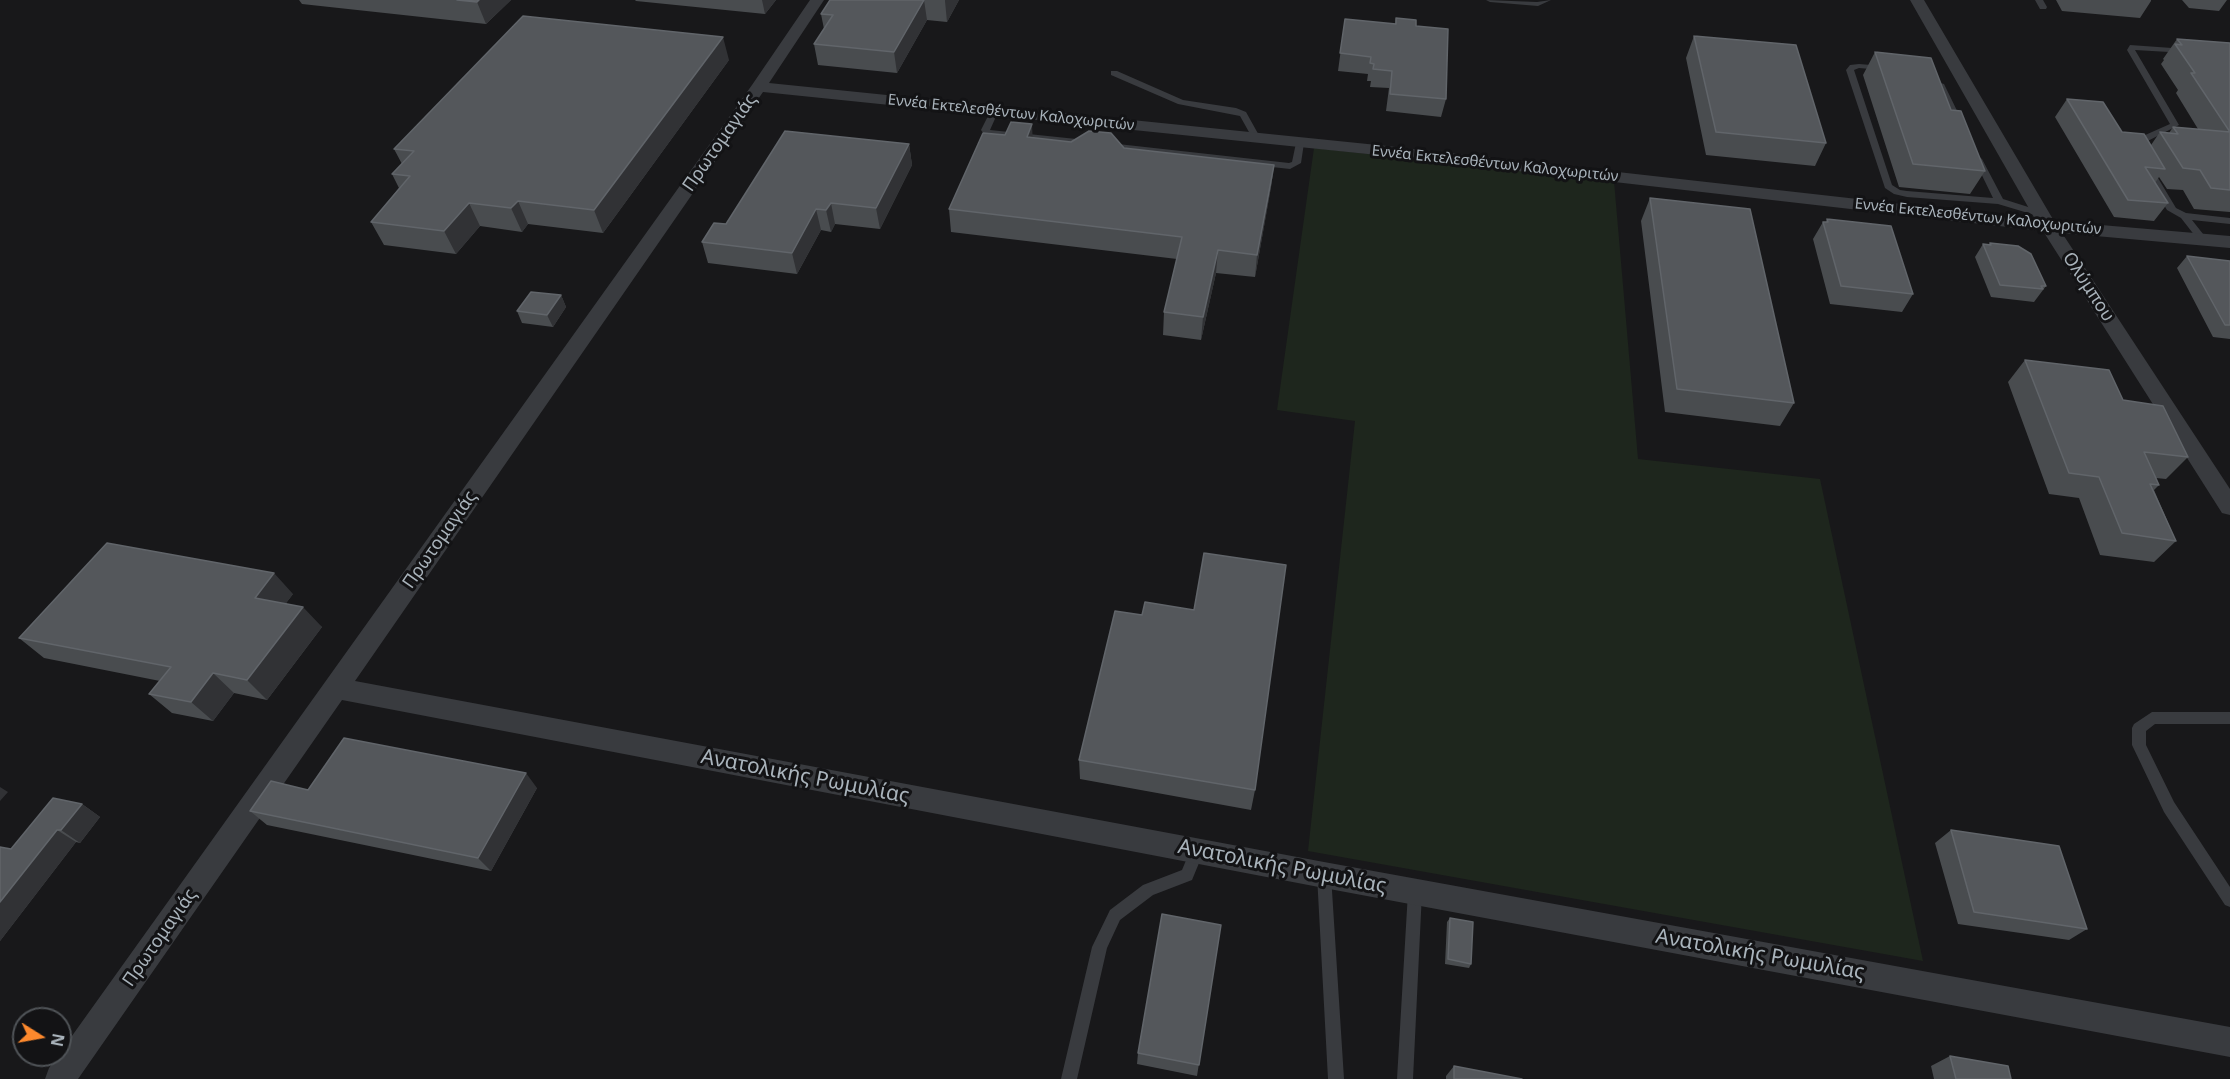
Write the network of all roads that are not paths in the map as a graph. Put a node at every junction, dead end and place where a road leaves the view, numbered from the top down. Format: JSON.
{"nodes":[{"id":1,"x":817,"y":0,"type":"edge"},
{"id":2,"x":1490,"y":0,"type":"edge"},
{"id":3,"x":1547,"y":0,"type":"edge"},
{"id":4,"x":1917,"y":0,"type":"edge"},
{"id":5,"x":2197,"y":52,"type":"edge"},
{"id":6,"x":1893,"y":69,"type":"edge"},
{"id":7,"x":1114,"y":73,"type":"dead end"},
{"id":8,"x":1933,"y":74,"type":"edge"},
{"id":9,"x":759,"y":87,"type":"junction"},
{"id":10,"x":994,"y":112,"type":"junction"},
{"id":11,"x":1962,"y":129,"type":"edge"},
{"id":12,"x":1257,"y":139,"type":"junction"},
{"id":13,"x":1300,"y":143,"type":"junction"},
{"id":14,"x":1973,"y":150,"type":"edge"},
{"id":15,"x":1999,"y":201,"type":"junction"},
{"id":16,"x":2184,"y":216,"type":"junction"},
{"id":17,"x":2045,"y":220,"type":"junction"},
{"id":18,"x":2230,"y":221,"type":"edge"},
{"id":19,"x":2202,"y":239,"type":"junction"},
{"id":20,"x":2230,"y":242,"type":"edge"},
{"id":21,"x":2230,"y":507,"type":"edge"},
{"id":22,"x":336,"y":688,"type":"junction"},
{"id":23,"x":2230,"y":718,"type":"edge"},
{"id":24,"x":1197,"y":851,"type":"junction"},
{"id":25,"x":1324,"y":874,"type":"junction"},
{"id":26,"x":1415,"y":891,"type":"junction"},
{"id":27,"x":2230,"y":900,"type":"edge"},
{"id":28,"x":2230,"y":1042,"type":"edge"},
{"id":29,"x":60,"y":1079,"type":"edge"},
{"id":30,"x":1069,"y":1079,"type":"edge"},
{"id":31,"x":1336,"y":1079,"type":"edge"},
{"id":32,"x":1405,"y":1079,"type":"edge"}],
"edges":[{"from":1,"to":9,"type":"street","name":"Πρωτομαγιάς"},
{"from":2,"to":3,"type":"lane"},
{"from":4,"to":17,"type":"street","name":"Ολύμπου"},
{"from":5,"to":16,"type":"lane"},
{"from":6,"to":15,"type":"lane"},
{"from":7,"to":12,"type":"lane"},
{"from":8,"to":11,"type":"lane"},
{"from":9,"to":10,"type":"street","name":"Εννέα Εκτελεσθέντων Καλοχωριτών"},
{"from":9,"to":22,"type":"street","name":"Πρωτομαγιάς"},
{"from":10,"to":12,"type":"street","name":"Εννέα Εκτελεσθέντων Καλοχωριτών"},
{"from":10,"to":13,"type":"lane"},
{"from":12,"to":13,"type":"street","name":"Εννέα Εκτελεσθέντων Καλοχωριτών"},
{"from":13,"to":17,"type":"street","name":"Εννέα Εκτελεσθέντων Καλοχωριτών"},
{"from":14,"to":15,"type":"lane"},
{"from":15,"to":17,"type":"lane"},
{"from":16,"to":18,"type":"lane"},
{"from":16,"to":19,"type":"lane"},
{"from":17,"to":19,"type":"street","name":"Εννέα Εκτελεσθέντων Καλοχωριτών"},
{"from":17,"to":21,"type":"street","name":"Ολύμπου"},
{"from":19,"to":20,"type":"street","name":"Εννέα Εκτελεσθέντων Καλοχωριτών"},
{"from":22,"to":24,"type":"street","name":"Ανατολικής Ρωμυλίας"},
{"from":22,"to":29,"type":"street","name":"Πρωτομαγιάς"},
{"from":23,"to":27,"type":"lane"},
{"from":24,"to":25,"type":"street","name":"Ανατολικής Ρωμυλίας"},
{"from":24,"to":30,"type":"lane"},
{"from":25,"to":26,"type":"street","name":"Ανατολικής Ρωμυλίας"},
{"from":25,"to":31,"type":"lane"},
{"from":26,"to":28,"type":"street","name":"Ανατολικής Ρωμυλίας"},
{"from":26,"to":32,"type":"lane"}]}
